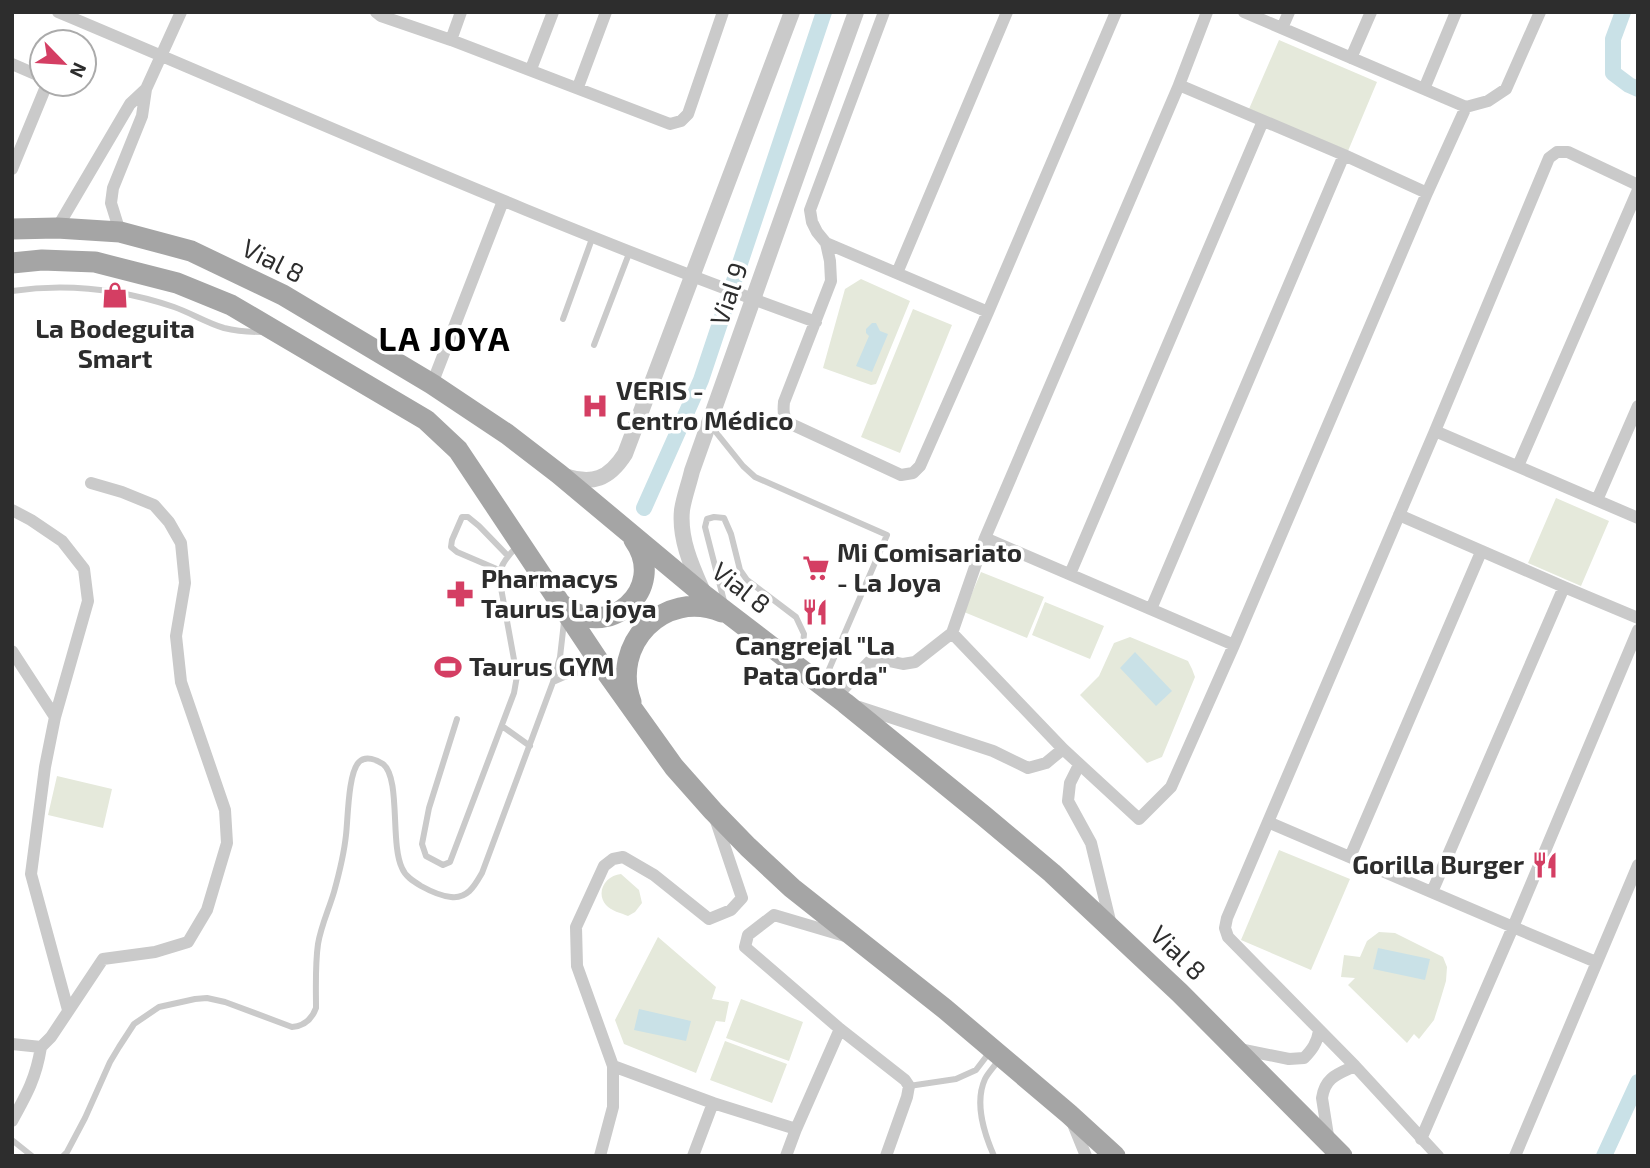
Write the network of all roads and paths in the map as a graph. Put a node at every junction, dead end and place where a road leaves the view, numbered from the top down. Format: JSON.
{"nodes":[{"id":1,"x":58,"y":12,"type":"edge"},
{"id":2,"x":181,"y":12,"type":"edge"},
{"id":3,"x":376,"y":12,"type":"edge"},
{"id":4,"x":461,"y":12,"type":"edge"},
{"id":5,"x":553,"y":12,"type":"edge"},
{"id":6,"x":606,"y":12,"type":"edge"},
{"id":7,"x":723,"y":12,"type":"edge"},
{"id":8,"x":792,"y":12,"type":"edge"},
{"id":9,"x":856,"y":12,"type":"edge"},
{"id":10,"x":884,"y":12,"type":"edge"},
{"id":11,"x":1007,"y":12,"type":"edge"},
{"id":12,"x":1116,"y":12,"type":"edge"},
{"id":13,"x":1207,"y":12,"type":"edge"},
{"id":14,"x":1244,"y":12,"type":"edge"},
{"id":15,"x":1289,"y":12,"type":"edge"},
{"id":16,"x":1371,"y":12,"type":"edge"},
{"id":17,"x":1456,"y":12,"type":"edge"},
{"id":18,"x":1539,"y":12,"type":"edge"},
{"id":19,"x":1282,"y":28,"type":"junction"},
{"id":20,"x":451,"y":40,"type":"junction"},
{"id":21,"x":162,"y":56,"type":"junction"},
{"id":22,"x":1351,"y":58,"type":"junction"},
{"id":23,"x":531,"y":69,"type":"junction"},
{"id":24,"x":1179,"y":85,"type":"junction"},
{"id":25,"x":578,"y":88,"type":"junction"},
{"id":26,"x":146,"y":89,"type":"junction"},
{"id":27,"x":1424,"y":89,"type":"junction"},
{"id":28,"x":41,"y":98,"type":"edge"},
{"id":29,"x":1466,"y":107,"type":"junction"},
{"id":30,"x":1263,"y":121,"type":"junction"},
{"id":31,"x":1344,"y":155,"type":"junction"},
{"id":32,"x":12,"y":169,"type":"edge"},
{"id":33,"x":1638,"y":187,"type":"edge"},
{"id":34,"x":1427,"y":194,"type":"junction"},
{"id":35,"x":503,"y":201,"type":"junction"},
{"id":36,"x":57,"y":228,"type":"junction"},
{"id":37,"x":12,"y":229,"type":"edge"},
{"id":38,"x":120,"y":232,"type":"junction"},
{"id":39,"x":593,"y":236,"type":"junction"},
{"id":40,"x":826,"y":243,"type":"junction"},
{"id":41,"x":630,"y":251,"type":"junction"},
{"id":42,"x":12,"y":263,"type":"edge"},
{"id":43,"x":897,"y":273,"type":"junction"},
{"id":44,"x":693,"y":276,"type":"junction"},
{"id":45,"x":12,"y":290,"type":"edge"},
{"id":46,"x":753,"y":299,"type":"junction"},
{"id":47,"x":988,"y":312,"type":"junction"},
{"id":48,"x":563,"y":319,"type":"dead end"},
{"id":49,"x":816,"y":322,"type":"junction"},
{"id":50,"x":278,"y":332,"type":"junction"},
{"id":51,"x":594,"y":345,"type":"dead end"},
{"id":52,"x":432,"y":384,"type":"junction"},
{"id":53,"x":1638,"y":407,"type":"edge"},
{"id":54,"x":709,"y":423,"type":"junction"},
{"id":55,"x":1435,"y":431,"type":"junction"},
{"id":56,"x":1518,"y":466,"type":"junction"},
{"id":57,"x":559,"y":474,"type":"junction"},
{"id":58,"x":91,"y":483,"type":"dead end"},
{"id":59,"x":1597,"y":500,"type":"junction"},
{"id":60,"x":12,"y":510,"type":"edge"},
{"id":61,"x":1399,"y":515,"type":"junction"},
{"id":62,"x":1638,"y":518,"type":"edge"},
{"id":63,"x":626,"y":531,"type":"junction"},
{"id":64,"x":985,"y":538,"type":"junction"},
{"id":65,"x":514,"y":550,"type":"junction"},
{"id":66,"x":1481,"y":552,"type":"junction"},
{"id":67,"x":499,"y":570,"type":"junction"},
{"id":68,"x":1070,"y":574,"type":"junction"},
{"id":69,"x":1563,"y":587,"type":"junction"},
{"id":70,"x":704,"y":595,"type":"junction"},
{"id":71,"x":562,"y":607,"type":"junction"},
{"id":72,"x":1151,"y":609,"type":"junction"},
{"id":73,"x":733,"y":618,"type":"junction"},
{"id":74,"x":1638,"y":618,"type":"edge"},
{"id":75,"x":1638,"y":630,"type":"edge"},
{"id":76,"x":952,"y":633,"type":"junction"},
{"id":77,"x":1234,"y":645,"type":"junction"},
{"id":78,"x":12,"y":651,"type":"edge"},
{"id":79,"x":793,"y":665,"type":"junction"},
{"id":80,"x":604,"y":669,"type":"junction"},
{"id":81,"x":553,"y":682,"type":"junction"},
{"id":82,"x":834,"y":695,"type":"junction"},
{"id":83,"x":55,"y":718,"type":"junction"},
{"id":84,"x":638,"y":718,"type":"junction"},
{"id":85,"x":457,"y":719,"type":"dead end"},
{"id":86,"x":502,"y":726,"type":"junction"},
{"id":87,"x":530,"y":746,"type":"junction"},
{"id":88,"x":1063,"y":749,"type":"junction"},
{"id":89,"x":1079,"y":765,"type":"junction"},
{"id":90,"x":713,"y":811,"type":"junction"},
{"id":91,"x":1268,"y":822,"type":"junction"},
{"id":92,"x":1350,"y":857,"type":"junction"},
{"id":93,"x":1638,"y":865,"type":"edge"},
{"id":94,"x":1432,"y":892,"type":"junction"},
{"id":95,"x":1513,"y":927,"type":"junction"},
{"id":96,"x":1112,"y":928,"type":"junction"},
{"id":97,"x":855,"y":939,"type":"junction"},
{"id":98,"x":1596,"y":962,"type":"junction"},
{"id":99,"x":68,"y":1010,"type":"junction"},
{"id":100,"x":840,"y":1029,"type":"junction"},
{"id":101,"x":1319,"y":1031,"type":"junction"},
{"id":102,"x":12,"y":1044,"type":"edge"},
{"id":103,"x":41,"y":1047,"type":"junction"},
{"id":104,"x":1235,"y":1048,"type":"junction"},
{"id":105,"x":997,"y":1052,"type":"junction"},
{"id":106,"x":613,"y":1066,"type":"junction"},
{"id":107,"x":1355,"y":1066,"type":"junction"},
{"id":108,"x":908,"y":1086,"type":"junction"},
{"id":109,"x":713,"y":1102,"type":"junction"},
{"id":110,"x":1069,"y":1114,"type":"junction"},
{"id":111,"x":12,"y":1121,"type":"edge"},
{"id":112,"x":796,"y":1129,"type":"junction"},
{"id":113,"x":1421,"y":1139,"type":"junction"},
{"id":114,"x":12,"y":1140,"type":"edge"},
{"id":115,"x":1335,"y":1149,"type":"edge"},
{"id":116,"x":32,"y":1156,"type":"edge"},
{"id":117,"x":63,"y":1156,"type":"edge"},
{"id":118,"x":600,"y":1156,"type":"edge"},
{"id":119,"x":693,"y":1156,"type":"edge"},
{"id":120,"x":786,"y":1156,"type":"edge"},
{"id":121,"x":887,"y":1156,"type":"edge"},
{"id":122,"x":995,"y":1156,"type":"edge"},
{"id":123,"x":1086,"y":1156,"type":"edge"},
{"id":124,"x":1115,"y":1156,"type":"edge"},
{"id":125,"x":1438,"y":1156,"type":"edge"},
{"id":126,"x":1515,"y":1156,"type":"edge"}],
"edges":[{"from":1,"to":21,"type":"street"},
{"from":2,"to":21,"type":"street"},
{"from":3,"to":20,"type":"street"},
{"from":4,"to":20,"type":"street"},
{"from":5,"to":23,"type":"street"},
{"from":6,"to":25,"type":"street"},
{"from":7,"to":25,"type":"street"},
{"from":8,"to":44,"type":"street","name":"Vial 9"},
{"from":9,"to":46,"type":"street","name":"Vial 9"},
{"from":10,"to":40,"type":"street"},
{"from":11,"to":43,"type":"street"},
{"from":12,"to":47,"type":"street"},
{"from":13,"to":24,"type":"street"},
{"from":14,"to":19,"type":"street"},
{"from":15,"to":19,"type":"street"},
{"from":16,"to":22,"type":"street"},
{"from":17,"to":27,"type":"street"},
{"from":18,"to":29,"type":"street"},
{"from":19,"to":22,"type":"street"},
{"from":20,"to":23,"type":"street"},
{"from":21,"to":26,"type":"street"},
{"from":21,"to":35,"type":"street"},
{"from":22,"to":27,"type":"street"},
{"from":23,"to":25,"type":"street"},
{"from":24,"to":30,"type":"street"},
{"from":24,"to":64,"type":"street"},
{"from":26,"to":36,"type":"street"},
{"from":26,"to":38,"type":"street"},
{"from":27,"to":29,"type":"street"},
{"from":28,"to":32,"type":"street"},
{"from":29,"to":34,"type":"street"},
{"from":30,"to":31,"type":"street"},
{"from":30,"to":68,"type":"street"},
{"from":31,"to":34,"type":"street"},
{"from":31,"to":72,"type":"street"},
{"from":33,"to":55,"type":"street"},
{"from":33,"to":56,"type":"street"},
{"from":34,"to":77,"type":"street"},
{"from":35,"to":39,"type":"street"},
{"from":35,"to":52,"type":"street"},
{"from":36,"to":37,"type":"main road","name":"Vial 8"},
{"from":36,"to":38,"type":"main road","name":"Vial 8"},
{"from":38,"to":52,"type":"main road","name":"Vial 8"},
{"from":39,"to":41,"type":"street"},
{"from":39,"to":48,"type":"lane"},
{"from":40,"to":43,"type":"street"},
{"from":40,"to":49,"type":"street"},
{"from":41,"to":44,"type":"street"},
{"from":41,"to":51,"type":"lane"},
{"from":42,"to":50,"type":"main road"},
{"from":43,"to":47,"type":"street"},
{"from":44,"to":46,"type":"street"},
{"from":44,"to":57,"type":"street","name":"Vial 9"},
{"from":45,"to":50,"type":"lane"},
{"from":46,"to":49,"type":"street"},
{"from":46,"to":54,"type":"street","name":"Vial 9"},
{"from":47,"to":49,"type":"street"},
{"from":50,"to":65,"type":"main road"},
{"from":52,"to":57,"type":"main road","name":"Vial 8"},
{"from":53,"to":59,"type":"street"},
{"from":54,"to":70,"type":"street","name":"Vial 9"},
{"from":54,"to":82,"type":"lane"},
{"from":55,"to":56,"type":"street"},
{"from":55,"to":61,"type":"street"},
{"from":56,"to":59,"type":"street"},
{"from":57,"to":63,"type":"main road","name":"Vial 8"},
{"from":58,"to":99,"type":"street"},
{"from":59,"to":62,"type":"street"},
{"from":60,"to":83,"type":"street"},
{"from":61,"to":66,"type":"street"},
{"from":61,"to":91,"type":"street"},
{"from":63,"to":70,"type":"main road","name":"Vial 8"},
{"from":63,"to":71,"type":"main road"},
{"from":64,"to":68,"type":"street"},
{"from":64,"to":76,"type":"street"},
{"from":65,"to":67,"type":"lane"},
{"from":65,"to":67,"type":"lane"},
{"from":65,"to":71,"type":"main road"},
{"from":66,"to":69,"type":"street"},
{"from":66,"to":92,"type":"street"},
{"from":67,"to":86,"type":"lane"},
{"from":68,"to":72,"type":"street"},
{"from":69,"to":74,"type":"street"},
{"from":69,"to":94,"type":"street"},
{"from":70,"to":73,"type":"main road","name":"Vial 8"},
{"from":71,"to":80,"type":"main road"},
{"from":71,"to":81,"type":"lane"},
{"from":72,"to":77,"type":"street"},
{"from":73,"to":79,"type":"main road","name":"Vial 8"},
{"from":73,"to":79,"type":"lane"},
{"from":73,"to":84,"type":"main road"},
{"from":75,"to":95,"type":"street"},
{"from":76,"to":82,"type":"street"},
{"from":76,"to":88,"type":"street"},
{"from":77,"to":89,"type":"street"},
{"from":78,"to":83,"type":"street"},
{"from":79,"to":82,"type":"main road","name":"Vial 8"},
{"from":80,"to":81,"type":"lane"},
{"from":80,"to":84,"type":"main road"},
{"from":81,"to":87,"type":"lane"},
{"from":82,"to":88,"type":"street"},
{"from":82,"to":96,"type":"main road","name":"Vial 8"},
{"from":83,"to":99,"type":"street"},
{"from":84,"to":90,"type":"main road"},
{"from":85,"to":86,"type":"lane"},
{"from":86,"to":87,"type":"lane"},
{"from":87,"to":117,"type":"lane"},
{"from":88,"to":89,"type":"street"},
{"from":89,"to":96,"type":"street"},
{"from":90,"to":97,"type":"main road"},
{"from":90,"to":106,"type":"street"},
{"from":91,"to":92,"type":"street"},
{"from":91,"to":101,"type":"street"},
{"from":92,"to":94,"type":"street"},
{"from":93,"to":98,"type":"street"},
{"from":94,"to":95,"type":"street"},
{"from":95,"to":98,"type":"street"},
{"from":95,"to":113,"type":"street"},
{"from":96,"to":104,"type":"main road","name":"Vial 8"},
{"from":97,"to":100,"type":"street"},
{"from":97,"to":105,"type":"main road"},
{"from":98,"to":126,"type":"street"},
{"from":99,"to":103,"type":"street"},
{"from":100,"to":108,"type":"street"},
{"from":100,"to":112,"type":"street"},
{"from":101,"to":104,"type":"street"},
{"from":101,"to":107,"type":"street"},
{"from":102,"to":103,"type":"street"},
{"from":103,"to":111,"type":"street"},
{"from":104,"to":115,"type":"main road","name":"Vial 8"},
{"from":105,"to":108,"type":"lane"},
{"from":105,"to":110,"type":"main road"},
{"from":105,"to":122,"type":"lane"},
{"from":106,"to":109,"type":"street"},
{"from":106,"to":118,"type":"street"},
{"from":107,"to":113,"type":"street"},
{"from":107,"to":115,"type":"street"},
{"from":108,"to":121,"type":"street"},
{"from":109,"to":112,"type":"street"},
{"from":109,"to":119,"type":"street"},
{"from":110,"to":123,"type":"street"},
{"from":110,"to":124,"type":"main road"},
{"from":112,"to":120,"type":"street"},
{"from":113,"to":125,"type":"street"},
{"from":114,"to":116,"type":"lane"}]}
